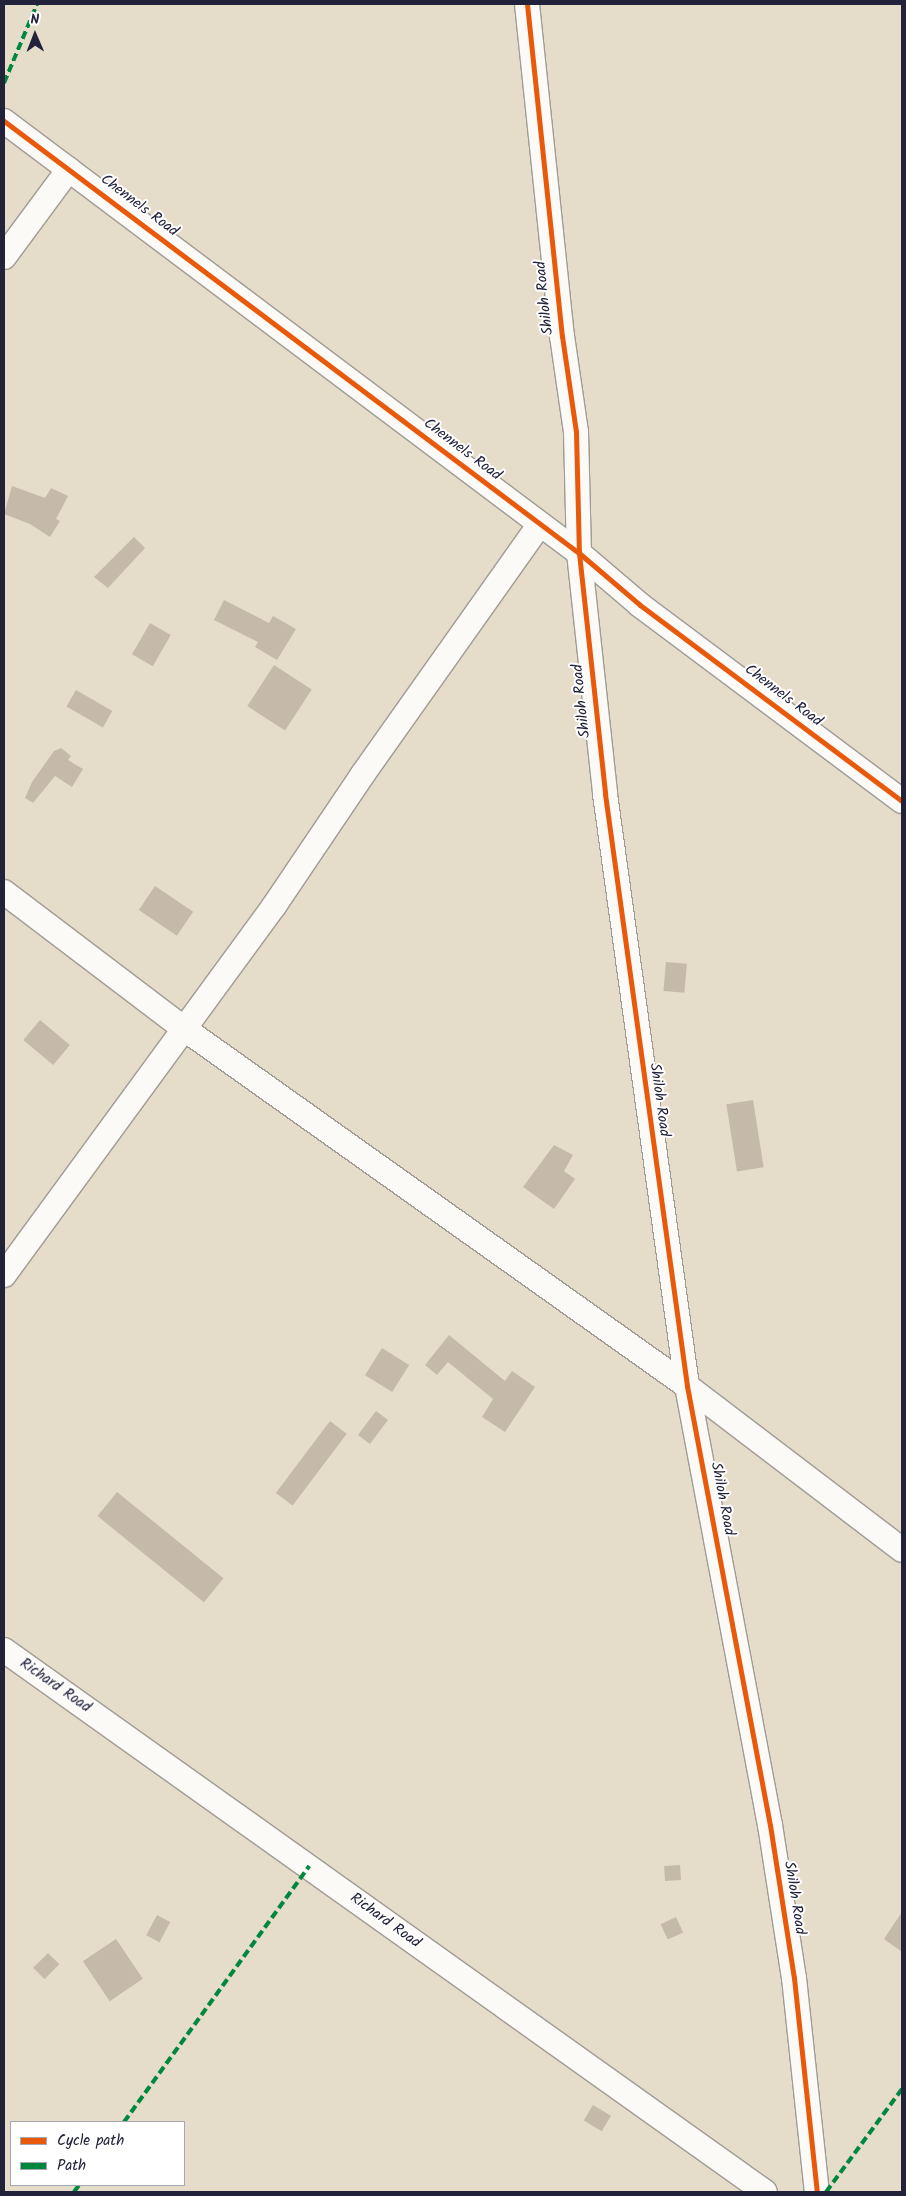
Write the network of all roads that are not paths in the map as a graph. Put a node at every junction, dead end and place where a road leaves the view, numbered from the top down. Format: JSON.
{"nodes":[{"id":1,"x":527,"y":4,"type":"edge"},
{"id":2,"x":4,"y":121,"type":"edge"},
{"id":3,"x":69,"y":169,"type":"junction"},
{"id":4,"x":4,"y":257,"type":"edge"},
{"id":5,"x":540,"y":524,"type":"junction"},
{"id":6,"x":579,"y":552,"type":"junction"},
{"id":7,"x":902,"y":801,"type":"edge"},
{"id":8,"x":4,"y":892,"type":"edge"},
{"id":9,"x":186,"y":1030,"type":"junction"},
{"id":10,"x":4,"y":1275,"type":"edge"},
{"id":11,"x":687,"y":1386,"type":"junction"},
{"id":12,"x":902,"y":1550,"type":"edge"},
{"id":13,"x":4,"y":1650,"type":"edge"},
{"id":14,"x":765,"y":2192,"type":"edge"},
{"id":15,"x":817,"y":2192,"type":"edge"}],
"edges":[{"from":1,"to":6,"type":"street","name":"Shiloh Road"},
{"from":2,"to":3,"type":"street","name":"Chennels Road"},
{"from":3,"to":4,"type":"street"},
{"from":3,"to":5,"type":"street","name":"Chennels Road"},
{"from":5,"to":6,"type":"street","name":"Chennels Road"},
{"from":5,"to":9,"type":"street"},
{"from":6,"to":7,"type":"street","name":"Chennels Road"},
{"from":6,"to":11,"type":"street","name":"Shiloh Road"},
{"from":8,"to":9,"type":"street"},
{"from":9,"to":10,"type":"street"},
{"from":9,"to":11,"type":"street"},
{"from":11,"to":12,"type":"street"},
{"from":11,"to":15,"type":"street","name":"Shiloh Road"},
{"from":13,"to":14,"type":"street","name":"Richard Road"}]}
